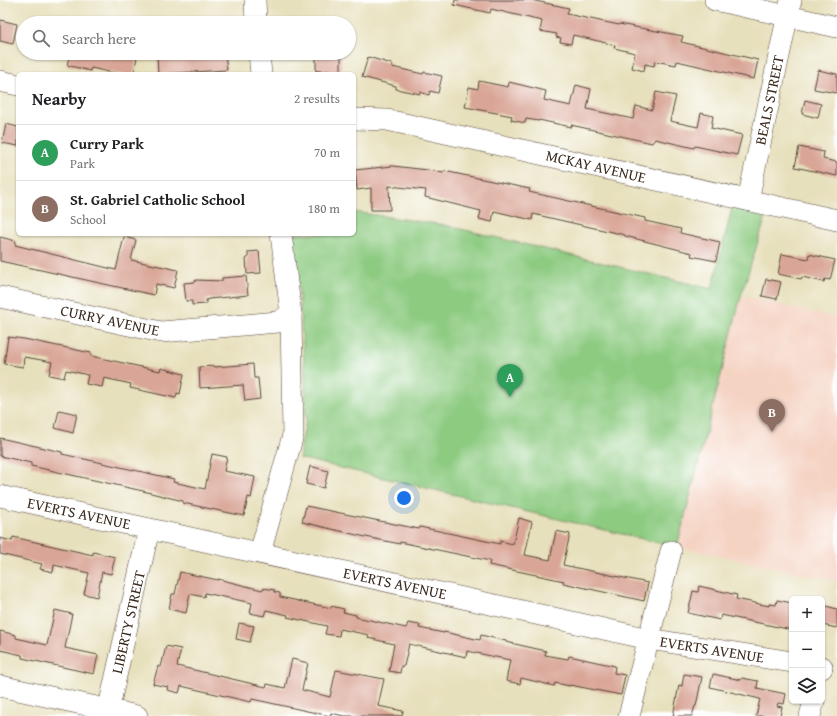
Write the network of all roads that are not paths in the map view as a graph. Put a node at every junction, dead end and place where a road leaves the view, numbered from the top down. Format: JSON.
{"nodes":[{"id":1,"x":255,"y":0,"type":"edge"},
{"id":2,"x":715,"y":0,"type":"edge"},
{"id":3,"x":789,"y":8,"type":"edge"},
{"id":4,"x":256,"y":16,"type":"edge"},
{"id":5,"x":837,"y":27,"type":"edge"},
{"id":6,"x":260,"y":60,"type":"edge"},
{"id":7,"x":261,"y":72,"type":"edge"},
{"id":8,"x":0,"y":81,"type":"edge"},
{"id":9,"x":16,"y":85,"type":"edge"},
{"id":10,"x":356,"y":119,"type":"edge"},
{"id":11,"x":748,"y":200,"type":"junction"},
{"id":12,"x":837,"y":220,"type":"edge"},
{"id":13,"x":281,"y":236,"type":"edge"},
{"id":14,"x":0,"y":297,"type":"edge"},
{"id":15,"x":291,"y":314,"type":"junction"},
{"id":16,"x":0,"y":496,"type":"edge"},
{"id":17,"x":149,"y":529,"type":"junction"},
{"id":18,"x":671,"y":551,"type":"dead end"},
{"id":19,"x":260,"y":554,"type":"junction"},
{"id":20,"x":648,"y":639,"type":"junction"},
{"id":21,"x":789,"y":662,"type":"edge"},
{"id":22,"x":0,"y":686,"type":"edge"},
{"id":23,"x":813,"y":704,"type":"edge"},
{"id":24,"x":108,"y":713,"type":"edge"},
{"id":25,"x":137,"y":716,"type":"edge"},
{"id":26,"x":629,"y":716,"type":"edge"},
{"id":27,"x":810,"y":716,"type":"edge"}],
"edges":[{"from":1,"to":4,"type":"street"},
{"from":2,"to":3,"type":"street"},
{"from":3,"to":5,"type":"street"},
{"from":3,"to":11,"type":"street","name":"BEALS STREET"},
{"from":6,"to":7,"type":"street"},
{"from":8,"to":9,"type":"street"},
{"from":10,"to":11,"type":"street","name":"MCKAY AVENUE"},
{"from":11,"to":12,"type":"street","name":"MCKAY AVENUE"},
{"from":13,"to":15,"type":"street"},
{"from":14,"to":15,"type":"street","name":"CURRY AVENUE"},
{"from":15,"to":19,"type":"street"},
{"from":16,"to":17,"type":"street","name":"EVERTS AVENUE"},
{"from":17,"to":19,"type":"street","name":"EVERTS AVENUE"},
{"from":17,"to":24,"type":"street","name":"LIBERTY STREET"},
{"from":18,"to":20,"type":"street"},
{"from":19,"to":20,"type":"street","name":"EVERTS AVENUE"},
{"from":20,"to":21,"type":"street","name":"EVERTS AVENUE"},
{"from":20,"to":26,"type":"street"},
{"from":22,"to":24,"type":"street"},
{"from":23,"to":27,"type":"street"},
{"from":24,"to":25,"type":"street"}]}
